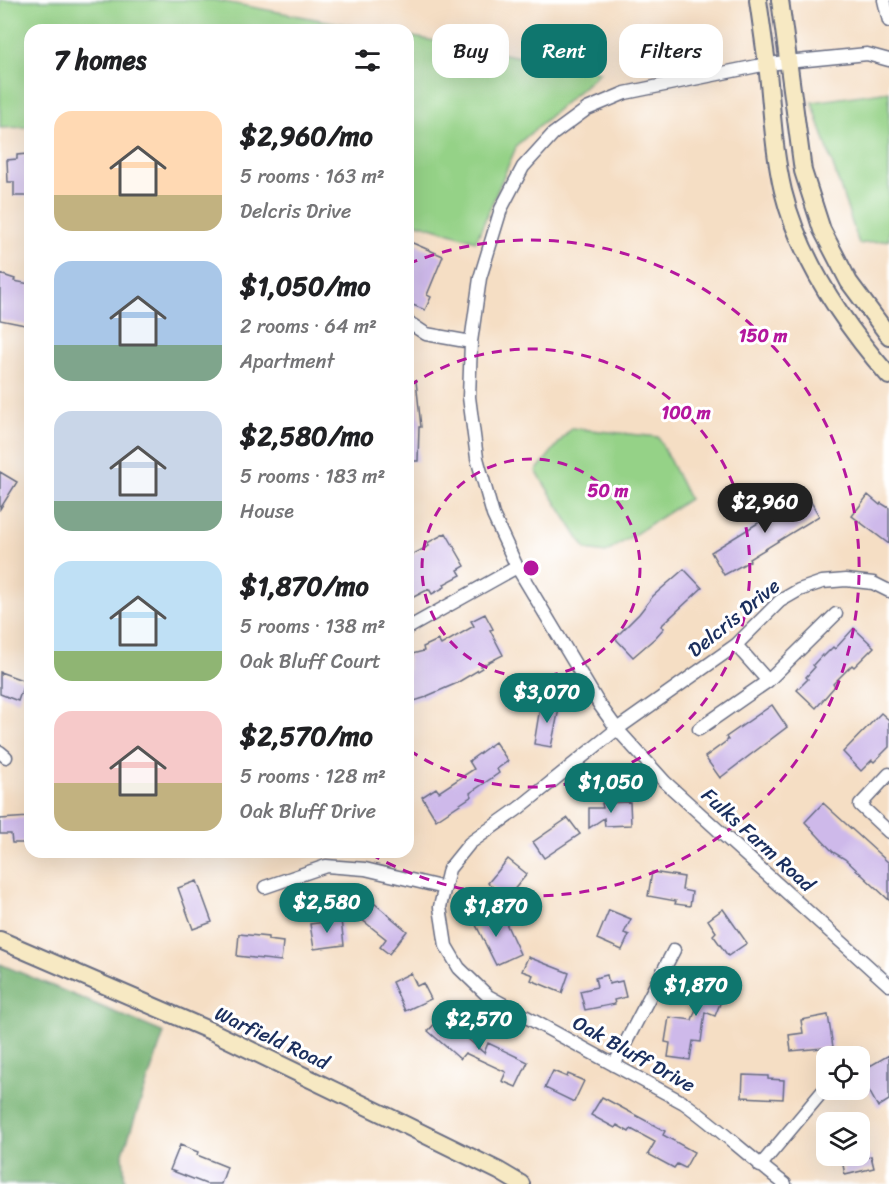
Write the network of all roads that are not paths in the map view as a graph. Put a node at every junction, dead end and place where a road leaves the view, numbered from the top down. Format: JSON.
{"nodes":[{"id":1,"x":758,"y":0,"type":"edge"},
{"id":2,"x":780,"y":0,"type":"edge"},
{"id":3,"x":884,"y":0,"type":"edge"},
{"id":4,"x":889,"y":21,"type":"edge"},
{"id":5,"x":889,"y":60,"type":"edge"},
{"id":6,"x":787,"y":62,"type":"junction"},
{"id":7,"x":767,"y":64,"type":"junction"},
{"id":8,"x":414,"y":326,"type":"edge"},
{"id":9,"x":889,"y":336,"type":"edge"},
{"id":10,"x":471,"y":342,"type":"junction"},
{"id":11,"x":889,"y":376,"type":"edge"},
{"id":12,"x":517,"y":567,"type":"junction"},
{"id":13,"x":889,"y":591,"type":"edge"},
{"id":14,"x":836,"y":614,"type":"dead end"},
{"id":15,"x":414,"y":625,"type":"edge"},
{"id":16,"x":736,"y":645,"type":"junction"},
{"id":17,"x":768,"y":681,"type":"junction"},
{"id":18,"x":617,"y":729,"type":"junction"},
{"id":19,"x":699,"y":729,"type":"dead end"},
{"id":20,"x":889,"y":774,"type":"edge"},
{"id":21,"x":889,"y":832,"type":"edge"},
{"id":22,"x":265,"y":887,"type":"dead end"},
{"id":23,"x":445,"y":888,"type":"junction"},
{"id":24,"x":0,"y":940,"type":"edge"},
{"id":25,"x":674,"y":950,"type":"dead end"},
{"id":26,"x":889,"y":985,"type":"edge"},
{"id":27,"x":614,"y":1065,"type":"junction"},
{"id":28,"x":816,"y":1099,"type":"edge"},
{"id":29,"x":760,"y":1166,"type":"junction"},
{"id":30,"x":521,"y":1184,"type":"edge"},
{"id":31,"x":785,"y":1184,"type":"edge"}],
"edges":[{"from":1,"to":7,"type":"street"},
{"from":2,"to":6,"type":"street"},
{"from":3,"to":4,"type":"street"},
{"from":5,"to":6,"type":"street","name":"Fulks Farm Road"},
{"from":6,"to":7,"type":"street","name":"Fulks Farm Road"},
{"from":6,"to":9,"type":"street"},
{"from":7,"to":10,"type":"street","name":"Fulks Farm Road"},
{"from":7,"to":11,"type":"street"},
{"from":8,"to":10,"type":"street"},
{"from":10,"to":12,"type":"street","name":"Fulks Farm Road"},
{"from":12,"to":15,"type":"street"},
{"from":12,"to":18,"type":"street","name":"Fulks Farm Road"},
{"from":13,"to":16,"type":"street","name":"Delcris Drive"},
{"from":14,"to":17,"type":"street"},
{"from":16,"to":17,"type":"street"},
{"from":16,"to":18,"type":"street","name":"Delcris Drive"},
{"from":17,"to":19,"type":"street"},
{"from":18,"to":23,"type":"street","name":"Oak Bluff Drive"},
{"from":18,"to":26,"type":"street","name":"Fulks Farm Road"},
{"from":20,"to":21,"type":"street"},
{"from":22,"to":23,"type":"street"},
{"from":23,"to":27,"type":"street","name":"Oak Bluff Drive"},
{"from":24,"to":30,"type":"street","name":"Warfield Road"},
{"from":25,"to":27,"type":"street"},
{"from":27,"to":29,"type":"street","name":"Oak Bluff Drive"},
{"from":28,"to":29,"type":"street"},
{"from":29,"to":31,"type":"street","name":"Oak Bluff Drive"}]}
